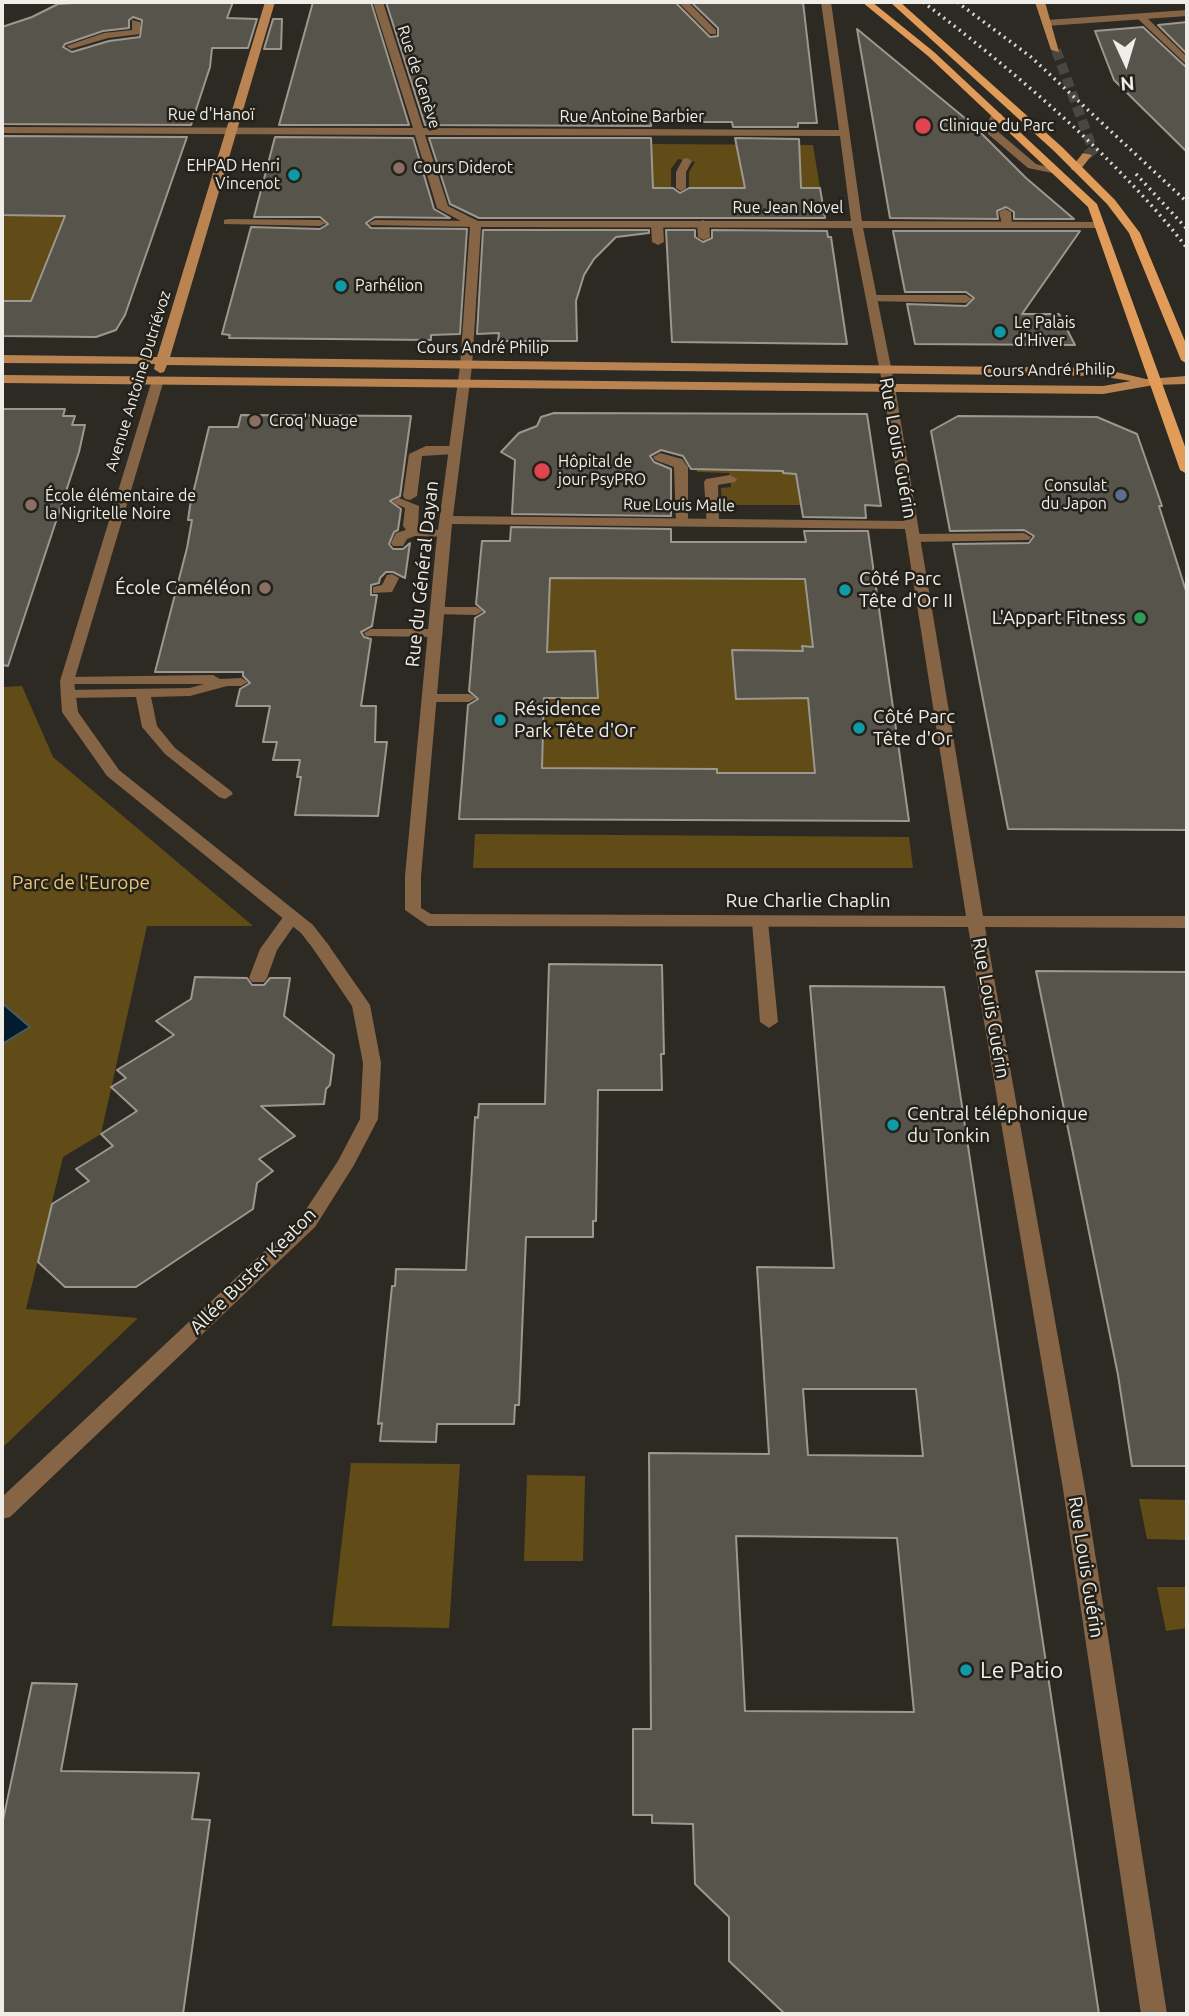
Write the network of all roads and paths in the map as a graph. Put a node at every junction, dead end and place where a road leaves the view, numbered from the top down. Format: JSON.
{"nodes":[{"id":1,"x":270,"y":2,"type":"edge"},
{"id":2,"x":378,"y":2,"type":"edge"},
{"id":3,"x":682,"y":2,"type":"edge"},
{"id":4,"x":826,"y":2,"type":"edge"},
{"id":5,"x":867,"y":2,"type":"edge"},
{"id":6,"x":895,"y":2,"type":"edge"},
{"id":7,"x":1040,"y":2,"type":"edge"},
{"id":8,"x":1187,"y":13,"type":"edge"},
{"id":9,"x":1141,"y":17,"type":"junction"},
{"id":10,"x":135,"y":22,"type":"dead end"},
{"id":11,"x":1047,"y":23,"type":"junction"},
{"id":12,"x":713,"y":32,"type":"dead end"},
{"id":13,"x":72,"y":46,"type":"dead end"},
{"id":14,"x":1056,"y":50,"type":"tunnel mouth"},
{"id":15,"x":1187,"y":62,"type":"edge"},
{"id":16,"x":2,"y":130,"type":"edge"},
{"id":17,"x":231,"y":130,"type":"junction"},
{"id":18,"x":420,"y":132,"type":"junction"},
{"id":19,"x":844,"y":133,"type":"junction"},
{"id":20,"x":1087,"y":155,"type":"dead end"},
{"id":21,"x":687,"y":161,"type":"dead end"},
{"id":22,"x":1076,"y":168,"type":"junction"},
{"id":23,"x":681,"y":188,"type":"dead end"},
{"id":24,"x":228,"y":222,"type":"dead end"},
{"id":25,"x":320,"y":223,"type":"dead end"},
{"id":26,"x":375,"y":223,"type":"dead end"},
{"id":27,"x":703,"y":223,"type":"junction"},
{"id":28,"x":858,"y":223,"type":"junction"},
{"id":29,"x":476,"y":224,"type":"junction"},
{"id":30,"x":657,"y":224,"type":"junction"},
{"id":31,"x":1100,"y":225,"type":"junction"},
{"id":32,"x":704,"y":237,"type":"dead end"},
{"id":33,"x":658,"y":243,"type":"dead end"},
{"id":34,"x":872,"y":299,"type":"junction"},
{"id":35,"x":966,"y":299,"type":"dead end"},
{"id":36,"x":2,"y":359,"type":"edge"},
{"id":37,"x":162,"y":360,"type":"junction"},
{"id":38,"x":1187,"y":360,"type":"edge"},
{"id":39,"x":466,"y":366,"type":"junction"},
{"id":40,"x":885,"y":369,"type":"junction"},
{"id":41,"x":2,"y":379,"type":"edge"},
{"id":42,"x":158,"y":380,"type":"junction"},
{"id":43,"x":1187,"y":380,"type":"edge"},
{"id":44,"x":1154,"y":381,"type":"junction"},
{"id":45,"x":463,"y":383,"type":"junction"},
{"id":46,"x":889,"y":387,"type":"junction"},
{"id":47,"x":455,"y":450,"type":"junction"},
{"id":48,"x":660,"y":457,"type":"dead end"},
{"id":49,"x":1187,"y":470,"type":"edge"},
{"id":50,"x":730,"y":480,"type":"dead end"},
{"id":51,"x":683,"y":523,"type":"junction"},
{"id":52,"x":712,"y":523,"type":"junction"},
{"id":53,"x":446,"y":527,"type":"junction"},
{"id":54,"x":913,"y":531,"type":"junction"},
{"id":55,"x":414,"y":532,"type":"junction"},
{"id":56,"x":1023,"y":534,"type":"dead end"},
{"id":57,"x":398,"y":543,"type":"dead end"},
{"id":58,"x":392,"y":578,"type":"dead end"},
{"id":59,"x":378,"y":590,"type":"dead end"},
{"id":60,"x":438,"y":611,"type":"junction"},
{"id":61,"x":476,"y":611,"type":"dead end"},
{"id":62,"x":372,"y":633,"type":"dead end"},
{"id":63,"x":436,"y":633,"type":"junction"},
{"id":64,"x":213,"y":680,"type":"dead end"},
{"id":65,"x":241,"y":682,"type":"dead end"},
{"id":66,"x":67,"y":687,"type":"junction"},
{"id":67,"x":142,"y":693,"type":"junction"},
{"id":68,"x":469,"y":698,"type":"dead end"},
{"id":69,"x":431,"y":699,"type":"junction"},
{"id":70,"x":70,"y":712,"type":"joint"},
{"id":71,"x":225,"y":794,"type":"dead end"},
{"id":72,"x":292,"y":916,"type":"junction"},
{"id":73,"x":428,"y":919,"type":"joint"},
{"id":74,"x":760,"y":922,"type":"junction"},
{"id":75,"x":1187,"y":922,"type":"edge"},
{"id":76,"x":975,"y":923,"type":"junction"},
{"id":77,"x":258,"y":978,"type":"dead end"},
{"id":78,"x":769,"y":1022,"type":"dead end"},
{"id":79,"x":2,"y":1510,"type":"edge"},
{"id":80,"x":1154,"y":2014,"type":"edge"}],
"edges":[{"from":1,"to":17,"type":"street","name":"Avenue Antoine Dutriévoz"},
{"from":2,"to":18,"type":"street","name":"Rue de Genève"},
{"from":3,"to":12,"type":"street"},
{"from":4,"to":19,"type":"street","name":"Rue Louis Guérin"},
{"from":5,"to":31,"type":"main road"},
{"from":6,"to":22,"type":"main road"},
{"from":7,"to":11,"type":"street"},
{"from":8,"to":9,"type":"street"},
{"from":9,"to":11,"type":"street"},
{"from":9,"to":15,"type":"street"},
{"from":10,"to":13,"type":"street"},
{"from":11,"to":14,"type":"street"},
{"from":16,"to":17,"type":"street","name":"Rue d'Hanoï"},
{"from":17,"to":18,"type":"street","name":"Rue d'Hanoï"},
{"from":17,"to":37,"type":"street","name":"Avenue Antoine Dutriévoz"},
{"from":18,"to":19,"type":"street","name":"Rue Antoine Barbier"},
{"from":18,"to":29,"type":"street","name":"Rue de Genève"},
{"from":19,"to":28,"type":"street","name":"Rue Louis Guérin"},
{"from":20,"to":22,"type":"street"},
{"from":21,"to":23,"type":"street"},
{"from":22,"to":38,"type":"main road"},
{"from":24,"to":25,"type":"street"},
{"from":26,"to":29,"type":"street","name":"Rue Jean Novel"},
{"from":27,"to":28,"type":"street","name":"Rue Jean Novel"},
{"from":27,"to":30,"type":"street","name":"Rue Jean Novel"},
{"from":27,"to":32,"type":"street"},
{"from":28,"to":31,"type":"street","name":"Rue Jean Novel"},
{"from":28,"to":34,"type":"street","name":"Rue Louis Guérin"},
{"from":29,"to":30,"type":"street","name":"Rue Jean Novel"},
{"from":29,"to":39,"type":"street","name":"Rue du Général Dayan"},
{"from":30,"to":33,"type":"street"},
{"from":31,"to":44,"type":"main road"},
{"from":34,"to":35,"type":"street"},
{"from":34,"to":40,"type":"street","name":"Rue Louis Guérin"},
{"from":36,"to":37,"type":"street","name":"Cours André Philip"},
{"from":37,"to":39,"type":"street","name":"Cours André Philip"},
{"from":37,"to":42,"type":"street","name":"Avenue Antoine Dutriévoz"},
{"from":39,"to":40,"type":"street","name":"Cours André Philip"},
{"from":39,"to":45,"type":"street","name":"Rue du Général Dayan"},
{"from":40,"to":44,"type":"street","name":"Cours André Philip"},
{"from":40,"to":46,"type":"street","name":"Rue Louis Guérin"},
{"from":41,"to":42,"type":"street","name":"Cours André Philip"},
{"from":42,"to":45,"type":"street","name":"Cours André Philip"},
{"from":42,"to":66,"type":"street","name":"Avenue Antoine Dutriévoz"},
{"from":43,"to":44,"type":"street"},
{"from":44,"to":46,"type":"street","name":"Cours André Philip"},
{"from":44,"to":49,"type":"main road"},
{"from":45,"to":46,"type":"street","name":"Cours André Philip"},
{"from":45,"to":47,"type":"street","name":"Rue du Général Dayan"},
{"from":46,"to":54,"type":"street","name":"Rue Louis Guérin"},
{"from":47,"to":53,"type":"street","name":"Rue du Général Dayan"},
{"from":47,"to":55,"type":"street"},
{"from":48,"to":51,"type":"street"},
{"from":50,"to":52,"type":"street"},
{"from":51,"to":52,"type":"street","name":"Rue Louis Malle"},
{"from":51,"to":53,"type":"street","name":"Rue Louis Malle"},
{"from":52,"to":54,"type":"street","name":"Rue Louis Malle"},
{"from":53,"to":55,"type":"street","name":"Rue Louis Malle"},
{"from":53,"to":60,"type":"street","name":"Rue du Général Dayan"},
{"from":54,"to":56,"type":"street","name":"Rue Louis Malle"},
{"from":54,"to":76,"type":"street","name":"Rue Louis Guérin"},
{"from":55,"to":57,"type":"street"},
{"from":58,"to":59,"type":"street"},
{"from":60,"to":61,"type":"street"},
{"from":60,"to":63,"type":"street","name":"Rue du Général Dayan"},
{"from":62,"to":63,"type":"street"},
{"from":63,"to":69,"type":"street","name":"Rue du Général Dayan"},
{"from":64,"to":66,"type":"street"},
{"from":65,"to":67,"type":"street"},
{"from":66,"to":67,"type":"street"},
{"from":66,"to":70,"type":"street","name":"Avenue Antoine Dutriévoz"},
{"from":67,"to":71,"type":"street"},
{"from":68,"to":69,"type":"street"},
{"from":69,"to":73,"type":"street","name":"Rue du Général Dayan"},
{"from":70,"to":72,"type":"street","name":"Allée Buster Keaton"},
{"from":72,"to":77,"type":"street"},
{"from":72,"to":79,"type":"street","name":"Allée Buster Keaton"},
{"from":73,"to":74,"type":"street","name":"Rue Charlie Chaplin"},
{"from":74,"to":76,"type":"street","name":"Rue Charlie Chaplin"},
{"from":74,"to":78,"type":"street"},
{"from":75,"to":76,"type":"street","name":"Rue Charlie Chaplin"},
{"from":76,"to":80,"type":"street","name":"Rue Louis Guérin"}]}
